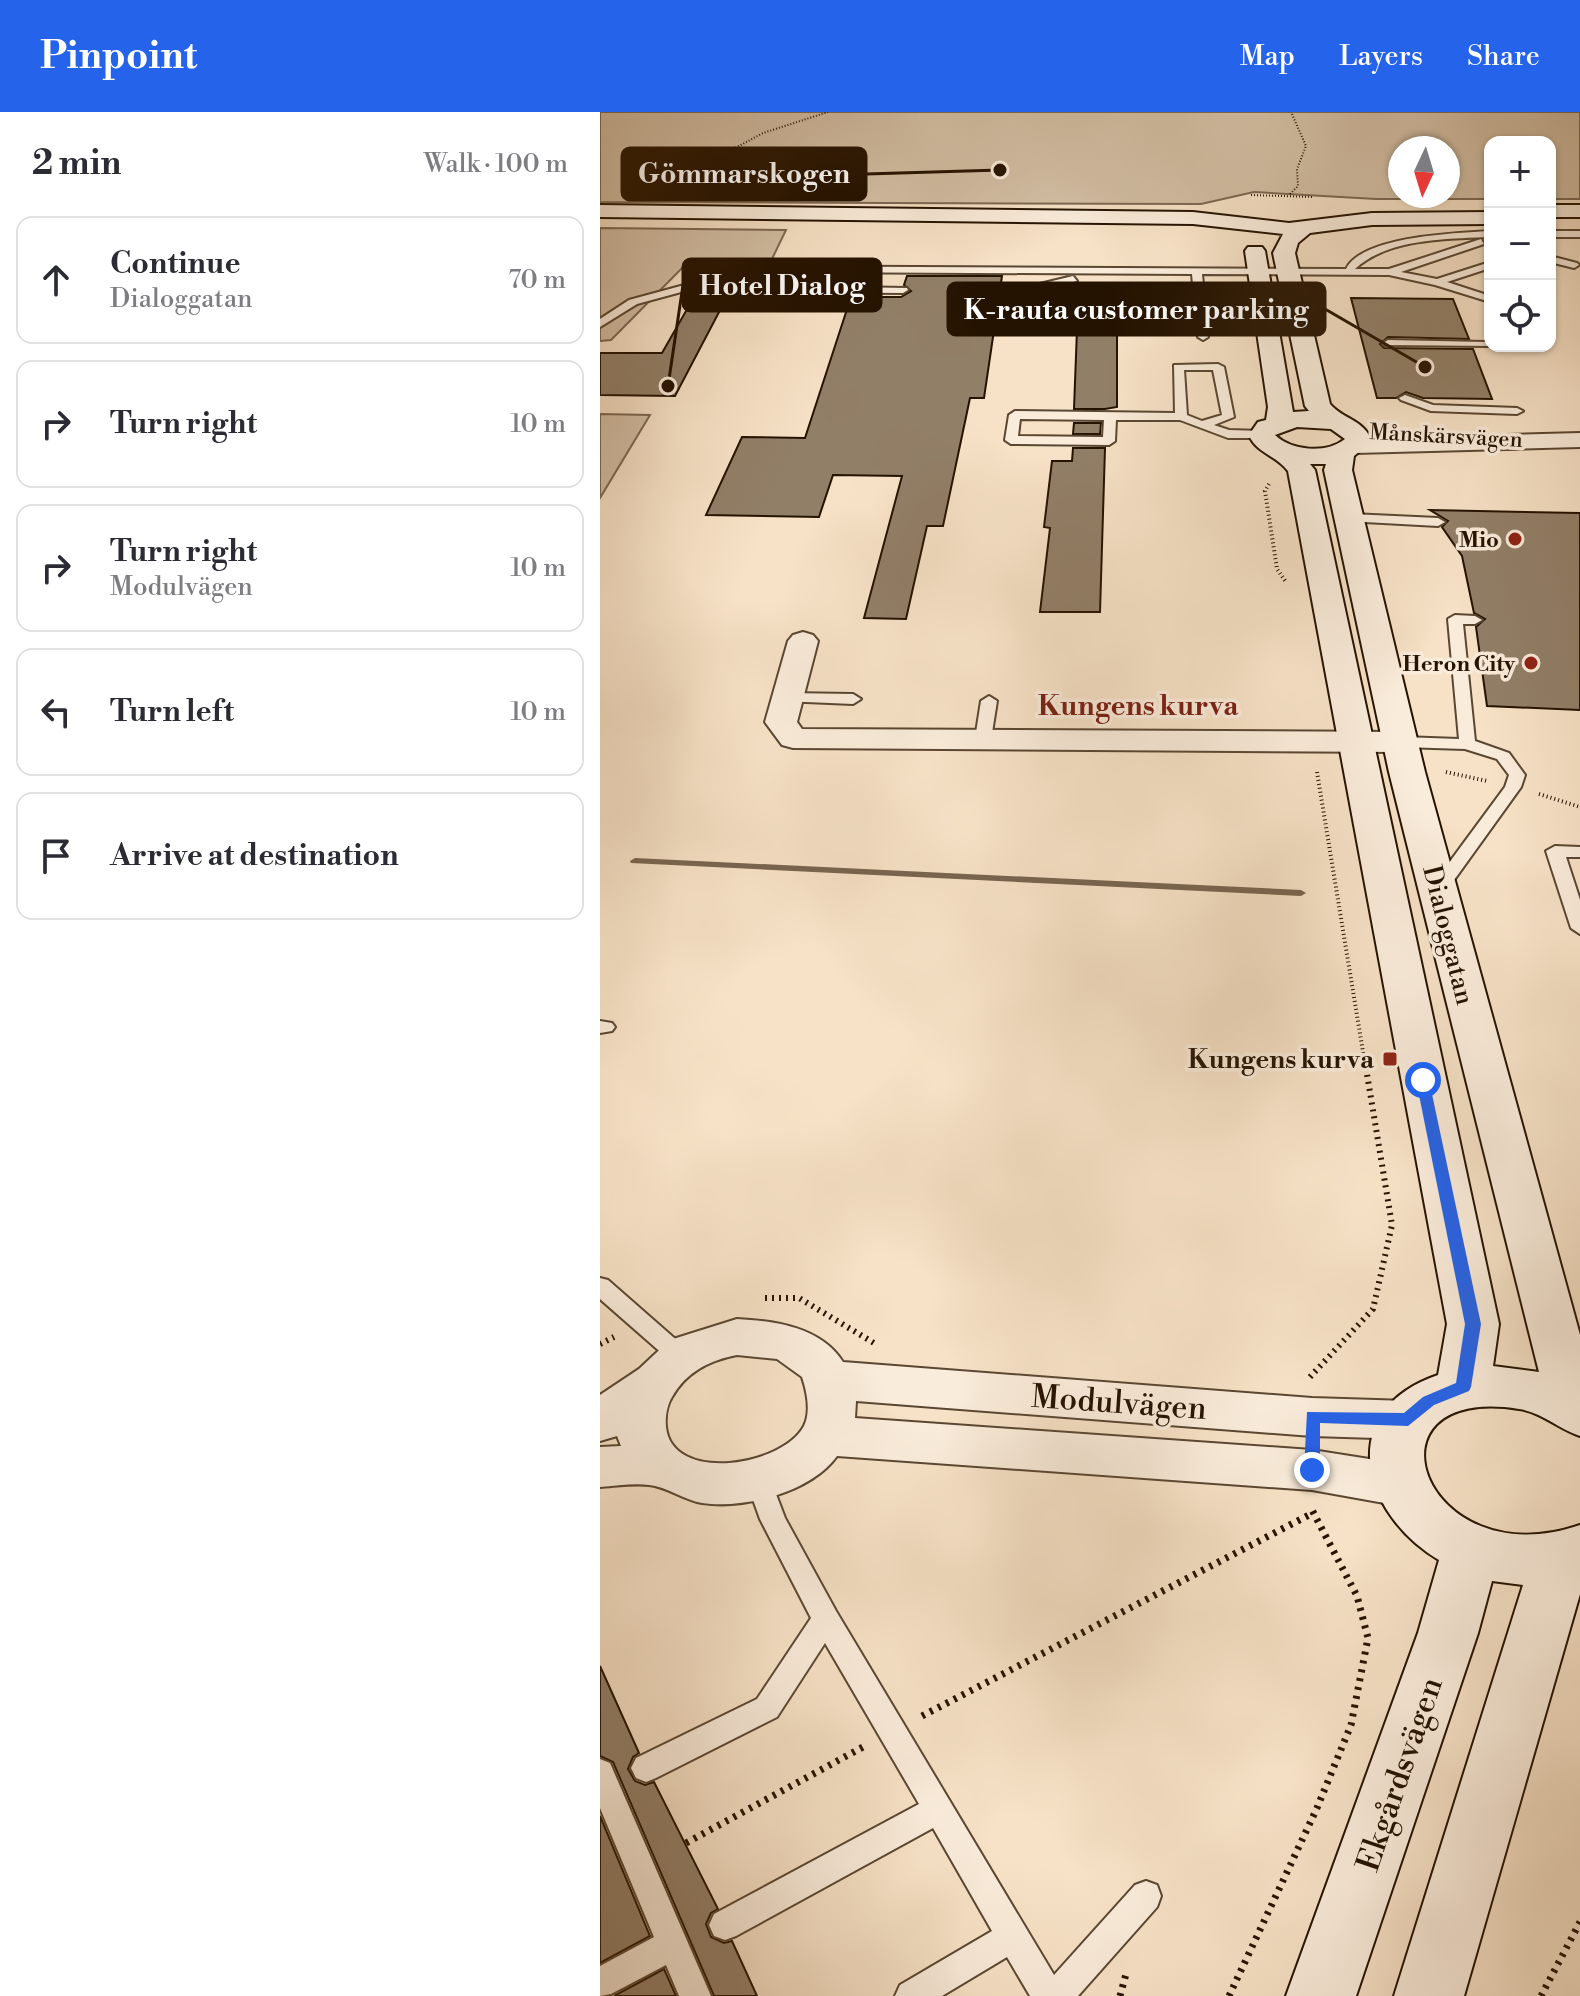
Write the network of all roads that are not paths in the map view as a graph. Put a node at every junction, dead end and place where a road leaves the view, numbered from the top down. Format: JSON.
{"nodes":[{"id":1,"x":600,"y":211,"type":"edge"},
{"id":2,"x":1484,"y":211,"type":"edge"},
{"id":3,"x":1556,"y":211,"type":"edge"},
{"id":4,"x":1580,"y":211,"type":"edge"},
{"id":5,"x":1240,"y":214,"type":"junction"},
{"id":6,"x":1484,"y":218,"type":"edge"},
{"id":7,"x":1556,"y":218,"type":"edge"},
{"id":8,"x":1580,"y":218,"type":"edge"},
{"id":9,"x":1314,"y":220,"type":"junction"},
{"id":10,"x":1556,"y":234,"type":"edge"},
{"id":11,"x":1580,"y":234,"type":"edge"},
{"id":12,"x":1484,"y":240,"type":"edge"},
{"id":13,"x":1484,"y":241,"type":"edge"},
{"id":14,"x":1556,"y":260,"type":"edge"},
{"id":15,"x":1574,"y":265,"type":"dead end"},
{"id":16,"x":1484,"y":267,"type":"edge"},
{"id":17,"x":787,"y":270,"type":"junction"},
{"id":18,"x":1104,"y":271,"type":"junction"},
{"id":19,"x":1197,"y":271,"type":"junction"},
{"id":20,"x":1258,"y":272,"type":"junction"},
{"id":21,"x":1288,"y":272,"type":"junction"},
{"id":22,"x":1350,"y":272,"type":"junction"},
{"id":23,"x":1389,"y":272,"type":"junction"},
{"id":24,"x":1437,"y":282,"type":"junction"},
{"id":25,"x":903,"y":290,"type":"dead end"},
{"id":26,"x":1484,"y":295,"type":"edge"},
{"id":27,"x":600,"y":324,"type":"edge"},
{"id":28,"x":1020,"y":330,"type":"dead end"},
{"id":29,"x":1203,"y":337,"type":"dead end"},
{"id":30,"x":1388,"y":343,"type":"dead end"},
{"id":31,"x":1484,"y":345,"type":"edge"},
{"id":32,"x":1405,"y":398,"type":"dead end"},
{"id":33,"x":1517,"y":411,"type":"dead end"},
{"id":34,"x":1110,"y":415,"type":"junction"},
{"id":35,"x":1181,"y":417,"type":"junction"},
{"id":36,"x":1200,"y":425,"type":"junction"},
{"id":37,"x":1346,"y":437,"type":"junction"},
{"id":38,"x":1580,"y":440,"type":"edge"},
{"id":39,"x":1275,"y":447,"type":"junction"},
{"id":40,"x":1351,"y":518,"type":"junction"},
{"id":41,"x":1438,"y":522,"type":"dead end"},
{"id":42,"x":1475,"y":620,"type":"dead end"},
{"id":43,"x":803,"y":641,"type":"dead end"},
{"id":44,"x":787,"y":698,"type":"junction"},
{"id":45,"x":853,"y":699,"type":"dead end"},
{"id":46,"x":989,"y":701,"type":"dead end"},
{"id":47,"x":983,"y":739,"type":"junction"},
{"id":48,"x":1333,"y":742,"type":"junction"},
{"id":49,"x":1402,"y":742,"type":"junction"},
{"id":50,"x":1467,"y":744,"type":"junction"},
{"id":51,"x":1580,"y":852,"type":"edge"},
{"id":52,"x":1438,"y":890,"type":"junction"},
{"id":53,"x":1580,"y":928,"type":"edge"},
{"id":54,"x":600,"y":1286,"type":"edge"},
{"id":55,"x":666,"y":1370,"type":"junction"},
{"id":56,"x":830,"y":1380,"type":"junction"},
{"id":57,"x":1463,"y":1387,"type":"junction"},
{"id":58,"x":1580,"y":1414,"type":"edge"},
{"id":59,"x":1408,"y":1420,"type":"junction"},
{"id":60,"x":600,"y":1422,"type":"edge"},
{"id":61,"x":825,"y":1436,"type":"junction"},
{"id":62,"x":658,"y":1464,"type":"junction"},
{"id":63,"x":600,"y":1467,"type":"edge"},
{"id":64,"x":759,"y":1480,"type":"junction"},
{"id":65,"x":1401,"y":1485,"type":"junction"},
{"id":66,"x":1471,"y":1551,"type":"junction"},
{"id":67,"x":1570,"y":1554,"type":"edge"},
{"id":68,"x":826,"y":1619,"type":"junction"},
{"id":69,"x":646,"y":1768,"type":"dead end"},
{"id":70,"x":601,"y":1777,"type":"edge"},
{"id":71,"x":939,"y":1809,"type":"junction"},
{"id":72,"x":1146,"y":1896,"type":"dead end"},
{"id":73,"x":725,"y":1925,"type":"dead end"},
{"id":74,"x":1013,"y":1936,"type":"junction"},
{"id":75,"x":673,"y":1944,"type":"junction"},
{"id":76,"x":600,"y":1983,"type":"edge"},
{"id":77,"x":695,"y":1996,"type":"edge"},
{"id":78,"x":911,"y":1996,"type":"edge"},
{"id":79,"x":1048,"y":1996,"type":"edge"},
{"id":80,"x":1056,"y":1996,"type":"edge"},
{"id":81,"x":1321,"y":1996,"type":"edge"},
{"id":82,"x":1429,"y":1996,"type":"edge"}],
"edges":[{"from":1,"to":5,"type":"street"},
{"from":2,"to":9,"type":"street"},
{"from":3,"to":4,"type":"street"},
{"from":5,"to":9,"type":"street"},
{"from":5,"to":20,"type":"street","name":"Dialoggatan"},
{"from":6,"to":9,"type":"street"},
{"from":7,"to":8,"type":"street"},
{"from":9,"to":21,"type":"street","name":"Dialoggatan"},
{"from":10,"to":11,"type":"lane"},
{"from":12,"to":22,"type":"lane"},
{"from":13,"to":23,"type":"lane"},
{"from":14,"to":15,"type":"lane"},
{"from":16,"to":24,"type":"lane"},
{"from":17,"to":18,"type":"lane"},
{"from":17,"to":25,"type":"lane"},
{"from":17,"to":27,"type":"lane"},
{"from":18,"to":19,"type":"lane"},
{"from":18,"to":28,"type":"lane"},
{"from":19,"to":20,"type":"lane"},
{"from":19,"to":29,"type":"lane"},
{"from":20,"to":21,"type":"lane"},
{"from":20,"to":39,"type":"street","name":"Dialoggatan"},
{"from":21,"to":22,"type":"lane"},
{"from":21,"to":37,"type":"street","name":"Dialoggatan"},
{"from":22,"to":23,"type":"lane"},
{"from":23,"to":24,"type":"lane"},
{"from":24,"to":26,"type":"lane"},
{"from":30,"to":31,"type":"lane"},
{"from":32,"to":33,"type":"lane"},
{"from":34,"to":34,"type":"lane"},
{"from":34,"to":35,"type":"lane"},
{"from":35,"to":36,"type":"lane"},
{"from":35,"to":36,"type":"lane"},
{"from":36,"to":39,"type":"lane"},
{"from":37,"to":38,"type":"street","name":"Månskärsvägen"},
{"from":37,"to":39,"type":"street"},
{"from":37,"to":39,"type":"street"},
{"from":37,"to":40,"type":"street","name":"Dialoggatan"},
{"from":39,"to":48,"type":"street","name":"Dialoggatan"},
{"from":40,"to":41,"type":"lane"},
{"from":40,"to":49,"type":"street","name":"Dialoggatan"},
{"from":42,"to":50,"type":"lane"},
{"from":43,"to":44,"type":"street"},
{"from":44,"to":45,"type":"lane"},
{"from":44,"to":47,"type":"street"},
{"from":46,"to":47,"type":"lane"},
{"from":47,"to":48,"type":"street"},
{"from":48,"to":49,"type":"street"},
{"from":48,"to":57,"type":"street","name":"Dialoggatan"},
{"from":49,"to":50,"type":"lane"},
{"from":49,"to":52,"type":"street","name":"Dialoggatan"},
{"from":50,"to":52,"type":"lane"},
{"from":51,"to":53,"type":"lane"},
{"from":52,"to":58,"type":"street","name":"Dialoggatan"},
{"from":54,"to":55,"type":"lane"},
{"from":55,"to":56,"type":"street"},
{"from":55,"to":60,"type":"street"},
{"from":55,"to":62,"type":"street"},
{"from":56,"to":59,"type":"street","name":"Modulvägen"},
{"from":56,"to":61,"type":"street"},
{"from":57,"to":58,"type":"street"},
{"from":57,"to":59,"type":"street"},
{"from":59,"to":65,"type":"street"},
{"from":61,"to":64,"type":"street"},
{"from":61,"to":65,"type":"street","name":"Modulvägen"},
{"from":62,"to":63,"type":"street"},
{"from":62,"to":64,"type":"street"},
{"from":64,"to":68,"type":"lane"},
{"from":65,"to":66,"type":"street"},
{"from":66,"to":67,"type":"street"},
{"from":66,"to":81,"type":"street","name":"Ekgårdsvägen"},
{"from":67,"to":82,"type":"street"},
{"from":68,"to":69,"type":"lane"},
{"from":68,"to":71,"type":"lane"},
{"from":70,"to":75,"type":"lane"},
{"from":71,"to":73,"type":"lane"},
{"from":71,"to":74,"type":"lane"},
{"from":72,"to":80,"type":"lane"},
{"from":74,"to":78,"type":"lane"},
{"from":74,"to":79,"type":"lane"},
{"from":75,"to":76,"type":"lane"},
{"from":75,"to":77,"type":"lane"}]}
